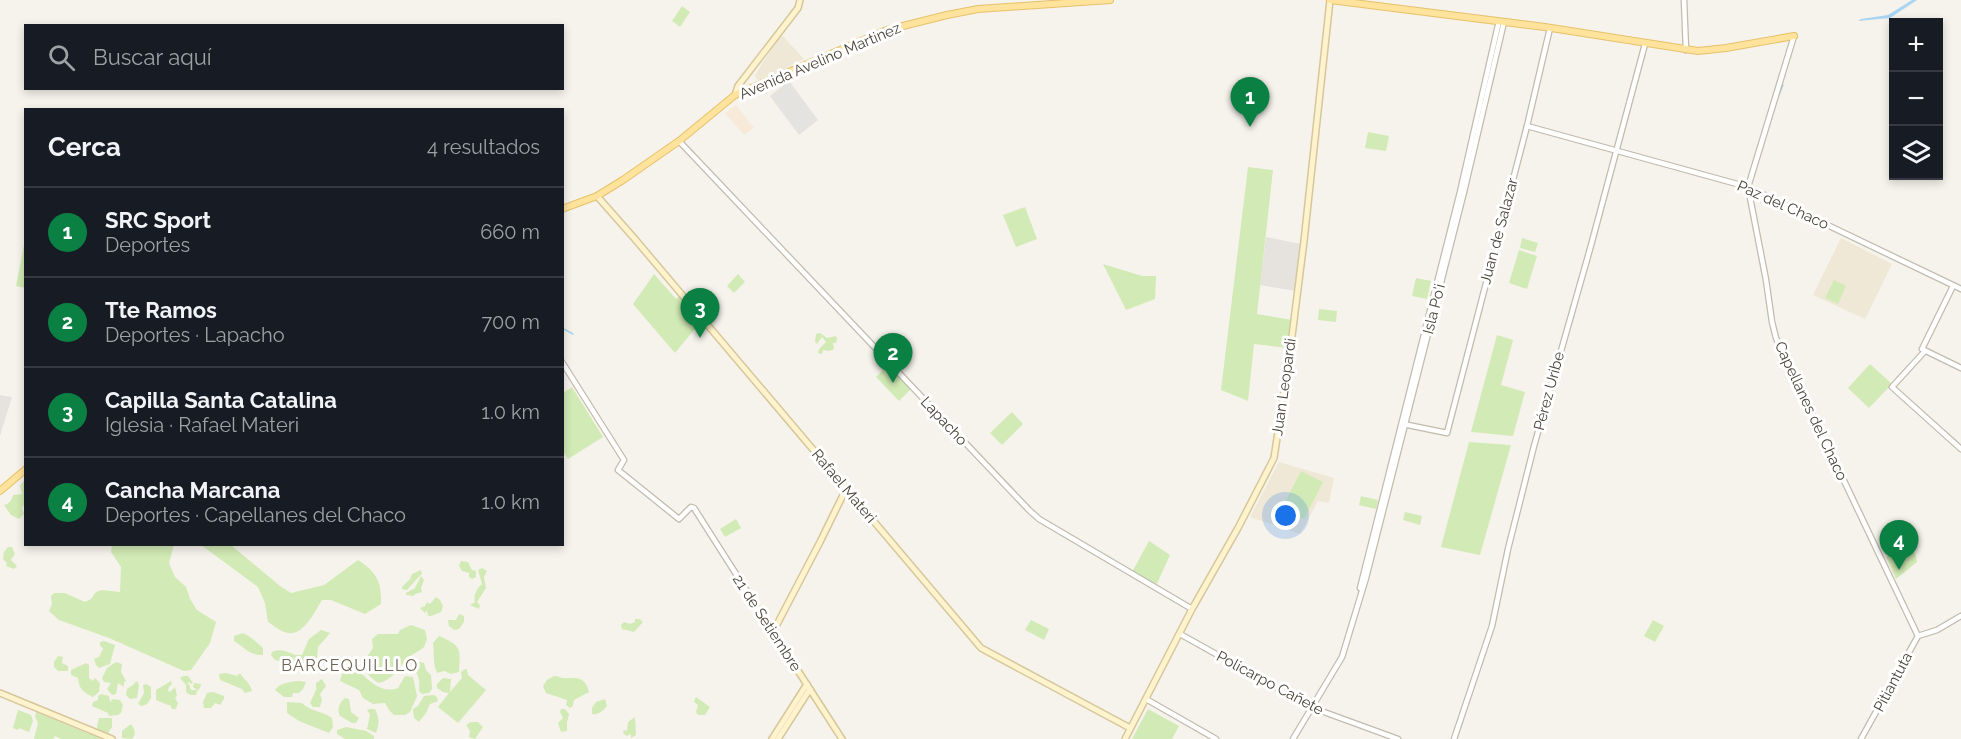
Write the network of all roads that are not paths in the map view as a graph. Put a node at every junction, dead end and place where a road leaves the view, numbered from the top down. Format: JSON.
{"nodes":[{"id":1,"x":800,"y":0,"type":"edge"},
{"id":2,"x":1110,"y":0,"type":"edge"},
{"id":3,"x":1330,"y":0,"type":"edge"},
{"id":4,"x":1684,"y":0,"type":"edge"},
{"id":5,"x":1004,"y":3,"type":"edge"},
{"id":6,"x":1502,"y":22,"type":"junction"},
{"id":7,"x":1550,"y":28,"type":"junction"},
{"id":8,"x":1794,"y":36,"type":"joint"},
{"id":9,"x":1645,"y":44,"type":"junction"},
{"id":10,"x":1686,"y":50,"type":"junction"},
{"id":11,"x":735,"y":95,"type":"junction"},
{"id":12,"x":1527,"y":126,"type":"junction"},
{"id":13,"x":679,"y":141,"type":"junction"},
{"id":14,"x":1615,"y":151,"type":"junction"},
{"id":15,"x":1748,"y":187,"type":"junction"},
{"id":16,"x":597,"y":196,"type":"junction"},
{"id":17,"x":564,"y":208,"type":"edge"},
{"id":18,"x":1953,"y":286,"type":"junction"},
{"id":19,"x":1961,"y":289,"type":"edge"},
{"id":20,"x":1923,"y":350,"type":"junction"},
{"id":21,"x":564,"y":365,"type":"edge"},
{"id":22,"x":1961,"y":368,"type":"edge"},
{"id":23,"x":1403,"y":424,"type":"junction"},
{"id":24,"x":1961,"y":449,"type":"edge"},
{"id":25,"x":24,"y":471,"type":"edge"},
{"id":26,"x":846,"y":489,"type":"junction"},
{"id":27,"x":0,"y":491,"type":"edge"},
{"id":28,"x":1192,"y":609,"type":"junction"},
{"id":29,"x":1961,"y":616,"type":"edge"},
{"id":30,"x":773,"y":632,"type":"junction"},
{"id":31,"x":1180,"y":634,"type":"junction"},
{"id":32,"x":1918,"y":636,"type":"junction"},
{"id":33,"x":809,"y":687,"type":"junction"},
{"id":34,"x":0,"y":693,"type":"edge"},
{"id":35,"x":1146,"y":699,"type":"junction"},
{"id":36,"x":1313,"y":708,"type":"junction"},
{"id":37,"x":1130,"y":728,"type":"junction"},
{"id":38,"x":775,"y":738,"type":"edge"},
{"id":39,"x":112,"y":739,"type":"edge"},
{"id":40,"x":842,"y":739,"type":"edge"},
{"id":41,"x":1125,"y":739,"type":"edge"},
{"id":42,"x":1216,"y":739,"type":"edge"},
{"id":43,"x":1293,"y":739,"type":"edge"},
{"id":44,"x":1398,"y":739,"type":"edge"},
{"id":45,"x":1454,"y":739,"type":"edge"},
{"id":46,"x":1861,"y":739,"type":"edge"}],
"edges":[{"from":1,"to":11,"type":"main road"},
{"from":2,"to":5,"type":"main road","name":"Avenida Avelino Martinez"},
{"from":3,"to":6,"type":"main road"},
{"from":3,"to":28,"type":"main road","name":"Juan Leopardi"},
{"from":4,"to":10,"type":"street"},
{"from":5,"to":11,"type":"main road","name":"Avenida Avelino Martinez"},
{"from":6,"to":7,"type":"main road"},
{"from":6,"to":23,"type":"street","name":"Isla Po'i"},
{"from":7,"to":9,"type":"main road"},
{"from":7,"to":12,"type":"street","name":"Juan de Salazar"},
{"from":8,"to":10,"type":"main road"},
{"from":8,"to":15,"type":"street","name":"Capellanes del Chaco"},
{"from":9,"to":10,"type":"main road"},
{"from":9,"to":14,"type":"street","name":"Pérez Uribe"},
{"from":11,"to":13,"type":"main road","name":"Avenida Avelino Martinez"},
{"from":12,"to":14,"type":"street","name":"Paz del Chaco"},
{"from":12,"to":23,"type":"street","name":"Juan de Salazar"},
{"from":13,"to":16,"type":"main road","name":"Avenida Avelino Martinez"},
{"from":13,"to":28,"type":"street","name":"Lapacho"},
{"from":14,"to":15,"type":"street","name":"Paz del Chaco"},
{"from":14,"to":45,"type":"street","name":"Pérez Uribe"},
{"from":15,"to":18,"type":"street","name":"Paz del Chaco"},
{"from":15,"to":32,"type":"street","name":"Capellanes del Chaco"},
{"from":16,"to":17,"type":"main road","name":"Avenida Avelino Martinez"},
{"from":16,"to":26,"type":"main road","name":"Rafael Materi"},
{"from":18,"to":19,"type":"street","name":"Paz del Chaco"},
{"from":18,"to":20,"type":"street"},
{"from":20,"to":22,"type":"street"},
{"from":20,"to":24,"type":"street"},
{"from":21,"to":30,"type":"street","name":"21 de Setiembre"},
{"from":23,"to":36,"type":"street","name":"Isla Po'i"},
{"from":25,"to":27,"type":"main road"},
{"from":26,"to":30,"type":"main road"},
{"from":26,"to":37,"type":"main road","name":"Rafael Materi"},
{"from":28,"to":31,"type":"main road","name":"Juan Leopardi"},
{"from":29,"to":32,"type":"street","name":"Pitiantuta"},
{"from":30,"to":33,"type":"main road","name":"21 de Setiembre"},
{"from":31,"to":35,"type":"main road","name":"Juan Leopardi"},
{"from":31,"to":36,"type":"street","name":"Policarpo Cañete"},
{"from":32,"to":46,"type":"street","name":"Pitiantuta"},
{"from":33,"to":38,"type":"main road"},
{"from":33,"to":40,"type":"main road","name":"21 de Setiembre"},
{"from":34,"to":39,"type":"main road"},
{"from":35,"to":37,"type":"main road","name":"Juan Leopardi"},
{"from":35,"to":42,"type":"street"},
{"from":36,"to":43,"type":"street","name":"Isla Po'i"},
{"from":36,"to":44,"type":"street","name":"Policarpo Cañete"},
{"from":37,"to":41,"type":"main road","name":"Juan Leopardi"}]}
